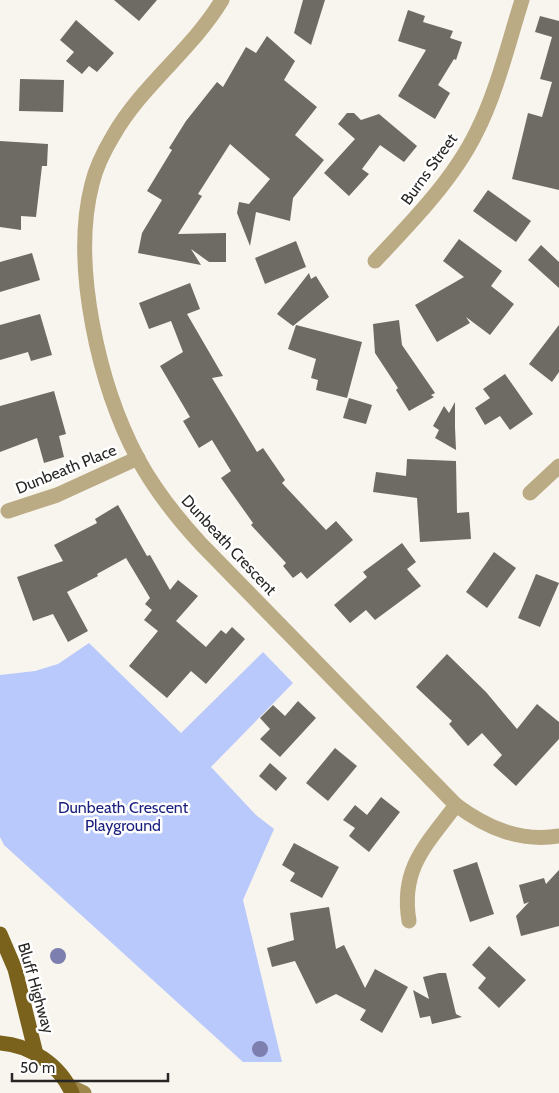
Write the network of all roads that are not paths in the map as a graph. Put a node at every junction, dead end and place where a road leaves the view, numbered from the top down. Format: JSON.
{"nodes":[{"id":1,"x":222,"y":0,"type":"edge"},
{"id":2,"x":522,"y":0,"type":"edge"},
{"id":3,"x":375,"y":262,"type":"dead end"},
{"id":4,"x":138,"y":458,"type":"junction"},
{"id":5,"x":559,"y":466,"type":"edge"},
{"id":6,"x":530,"y":493,"type":"dead end"},
{"id":7,"x":8,"y":511,"type":"dead end"},
{"id":8,"x":456,"y":805,"type":"junction"},
{"id":9,"x":559,"y":836,"type":"edge"},
{"id":10,"x":409,"y":921,"type":"dead end"},
{"id":11,"x":0,"y":934,"type":"edge"},
{"id":12,"x":0,"y":1043,"type":"edge"},
{"id":13,"x":36,"y":1054,"type":"junction"},
{"id":14,"x":71,"y":1090,"type":"edge"},
{"id":15,"x":84,"y":1093,"type":"edge"}],
"edges":[{"from":1,"to":4,"type":"street","name":"Dunbeath Crescent"},
{"from":2,"to":3,"type":"street","name":"Burns Street"},
{"from":4,"to":7,"type":"street","name":"Dunbeath Place"},
{"from":4,"to":8,"type":"street","name":"Dunbeath Crescent"},
{"from":5,"to":6,"type":"street"},
{"from":8,"to":9,"type":"street","name":"Dunbeath Crescent"},
{"from":8,"to":10,"type":"street"},
{"from":11,"to":13,"type":"highway","name":"Bluff Highway"},
{"from":12,"to":13,"type":"highway","name":"Bluff Highway"},
{"from":13,"to":14,"type":"highway","name":"Bluff Highway"},
{"from":14,"to":15,"type":"main road"}]}
